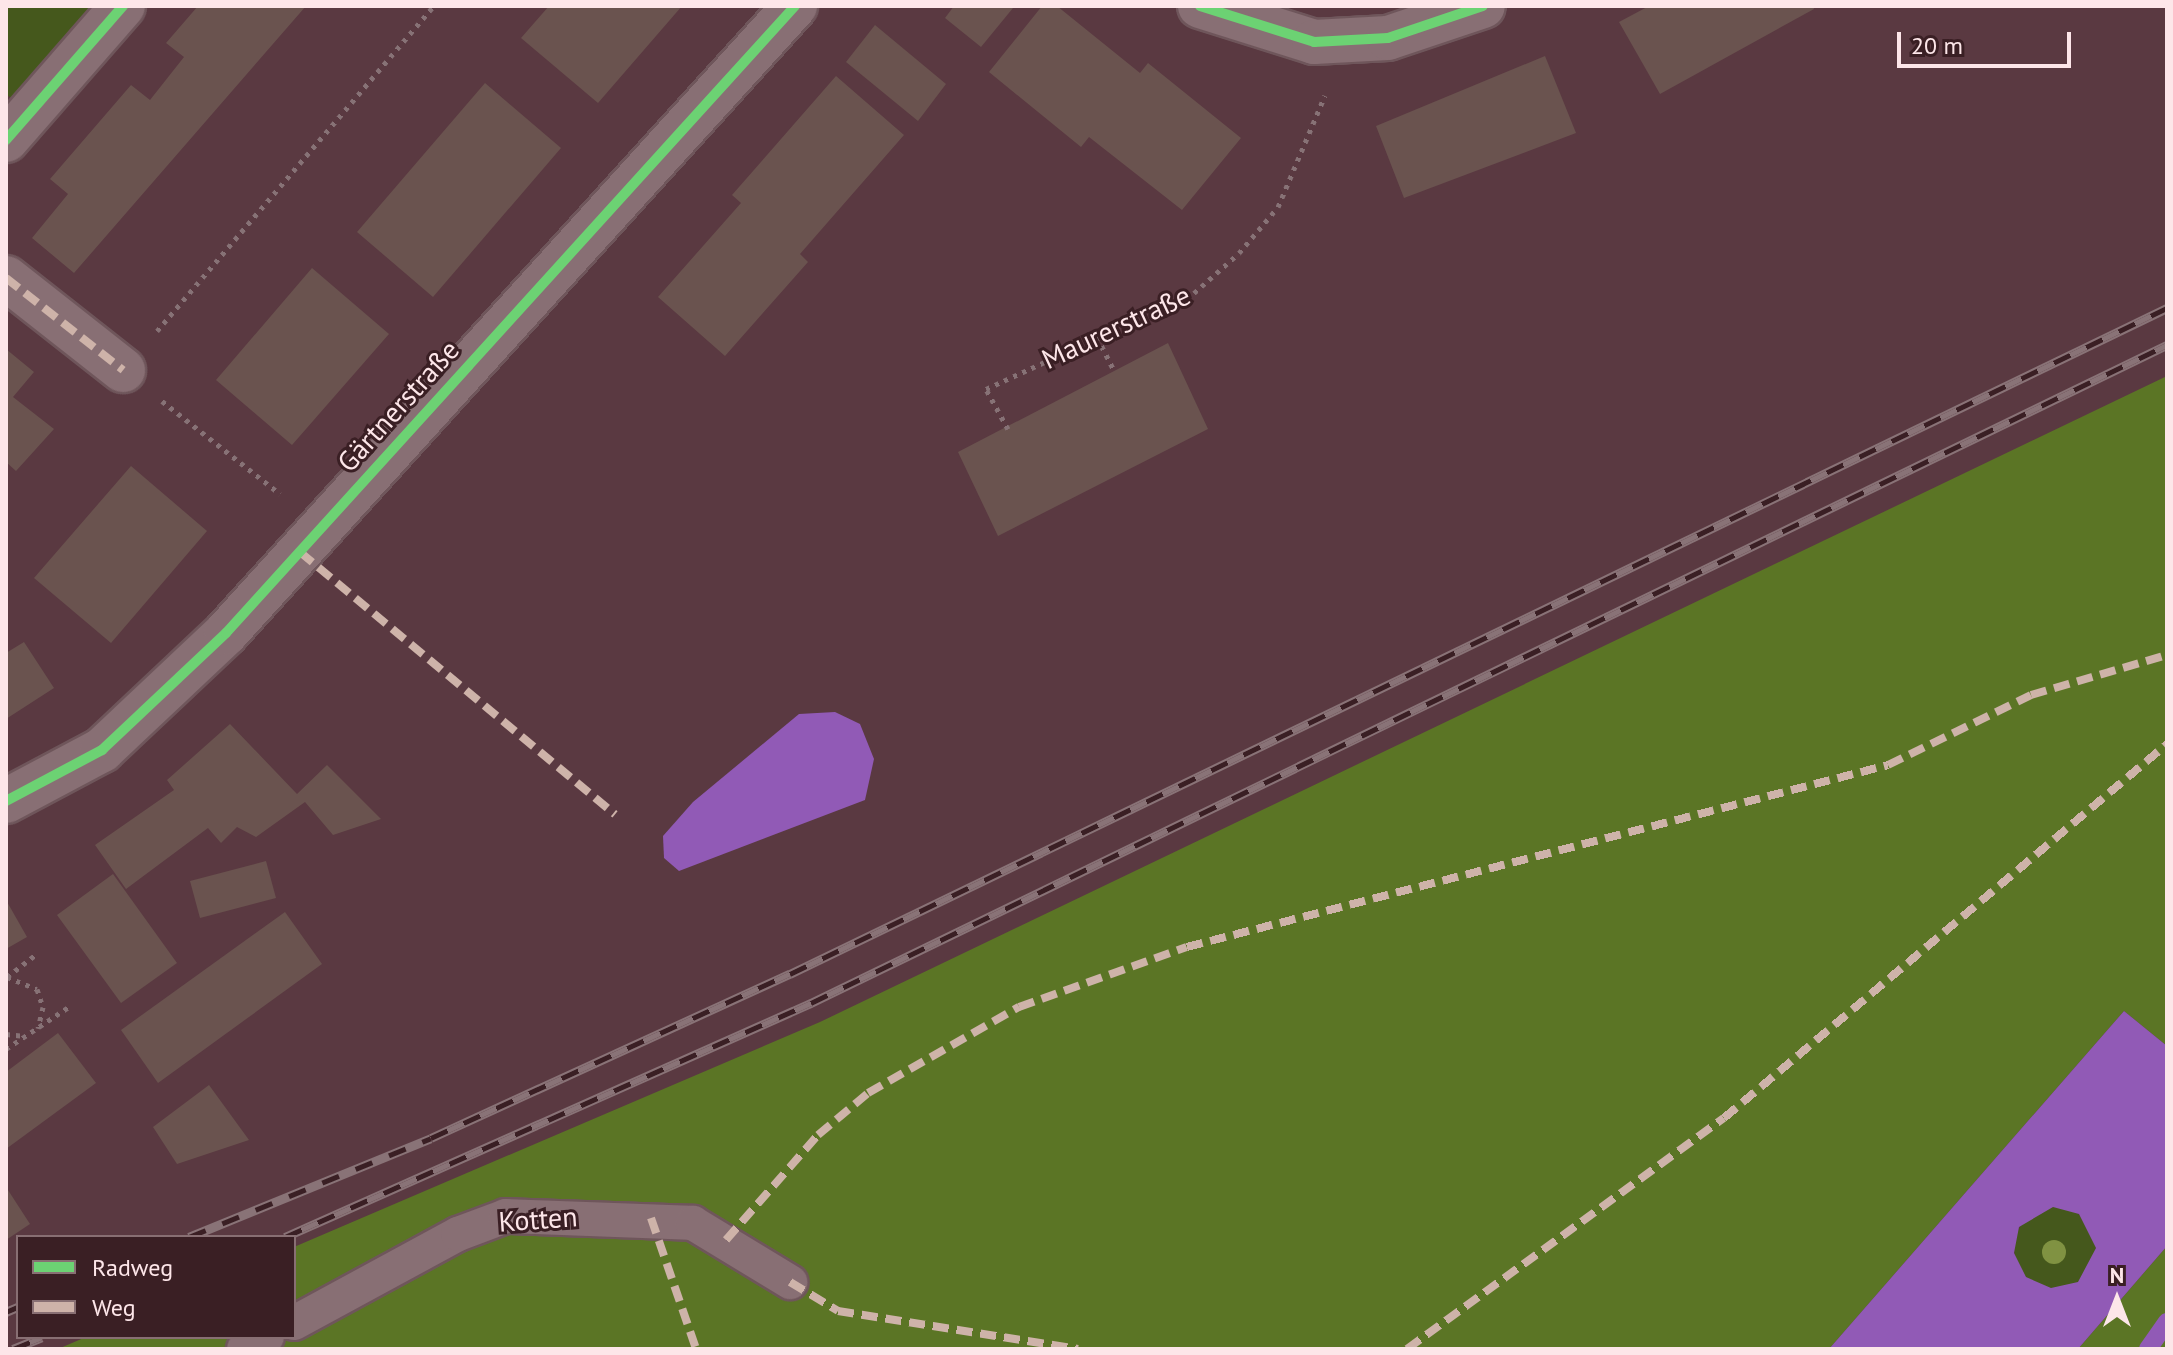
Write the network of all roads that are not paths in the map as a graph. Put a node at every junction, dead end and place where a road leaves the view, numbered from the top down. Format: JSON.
{"nodes":[{"id":1,"x":123,"y":6,"type":"edge"},
{"id":2,"x":795,"y":6,"type":"edge"},
{"id":3,"x":1200,"y":6,"type":"edge"},
{"id":4,"x":1483,"y":6,"type":"edge"},
{"id":5,"x":6,"y":140,"type":"edge"},
{"id":6,"x":6,"y":278,"type":"edge"},
{"id":7,"x":123,"y":370,"type":"road end"},
{"id":8,"x":6,"y":801,"type":"edge"},
{"id":9,"x":790,"y":1282,"type":"dead end"},
{"id":10,"x":296,"y":1322,"type":"edge"},
{"id":11,"x":263,"y":1339,"type":"edge"},
{"id":12,"x":244,"y":1349,"type":"edge"}],
"edges":[{"from":1,"to":5,"type":"street"},
{"from":2,"to":8,"type":"street","name":"Gärtnerstraße"},
{"from":3,"to":4,"type":"street"},
{"from":6,"to":7,"type":"street"},
{"from":9,"to":10,"type":"lane","name":"Kotten"},
{"from":11,"to":12,"type":"lane"}]}
